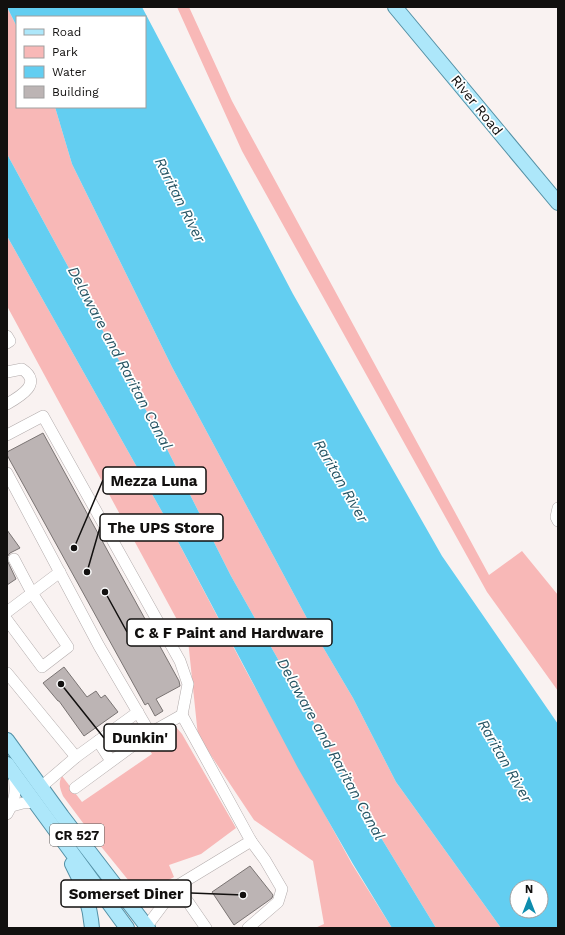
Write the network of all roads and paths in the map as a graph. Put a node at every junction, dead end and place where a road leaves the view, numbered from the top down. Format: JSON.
{"nodes":[{"id":1,"x":396,"y":7,"type":"edge"},
{"id":2,"x":558,"y":203,"type":"edge"},
{"id":3,"x":7,"y":336,"type":"edge"},
{"id":4,"x":7,"y":343,"type":"edge"},
{"id":5,"x":7,"y":372,"type":"edge"},
{"id":6,"x":7,"y":404,"type":"edge"},
{"id":7,"x":7,"y":435,"type":"edge"},
{"id":8,"x":7,"y":473,"type":"edge"},
{"id":9,"x":558,"y":508,"type":"edge"},
{"id":10,"x":558,"y":521,"type":"edge"},
{"id":11,"x":14,"y":559,"type":"dead end"},
{"id":12,"x":60,"y":572,"type":"junction"},
{"id":13,"x":32,"y":593,"type":"junction"},
{"id":14,"x":7,"y":612,"type":"edge"},
{"id":15,"x":7,"y":620,"type":"edge"},
{"id":16,"x":7,"y":673,"type":"edge"},
{"id":17,"x":138,"y":712,"type":"junction"},
{"id":18,"x":182,"y":715,"type":"junction"},
{"id":19,"x":150,"y":732,"type":"junction"},
{"id":20,"x":7,"y":740,"type":"edge"},
{"id":21,"x":98,"y":742,"type":"junction"},
{"id":22,"x":76,"y":757,"type":"junction"},
{"id":23,"x":111,"y":761,"type":"junction"},
{"id":24,"x":11,"y":769,"type":"edge"},
{"id":25,"x":41,"y":787,"type":"junction"},
{"id":26,"x":75,"y":788,"type":"dead end"},
{"id":27,"x":35,"y":802,"type":"junction"},
{"id":28,"x":10,"y":810,"type":"edge"},
{"id":29,"x":47,"y":818,"type":"junction"},
{"id":30,"x":251,"y":841,"type":"junction"},
{"id":31,"x":178,"y":886,"type":"junction"},
{"id":32,"x":124,"y":896,"type":"junction"},
{"id":33,"x":148,"y":927,"type":"edge"},
{"id":34,"x":92,"y":928,"type":"edge"},
{"id":35,"x":127,"y":928,"type":"edge"},
{"id":36,"x":206,"y":928,"type":"edge"},
{"id":37,"x":248,"y":928,"type":"edge"}],
"edges":[{"from":1,"to":2,"type":"main road","name":"River Road"},
{"from":3,"to":4,"type":"lane"},
{"from":5,"to":6,"type":"lane"},
{"from":7,"to":18,"type":"lane"},
{"from":8,"to":12,"type":"lane"},
{"from":9,"to":10,"type":"lane"},
{"from":11,"to":13,"type":"lane"},
{"from":12,"to":13,"type":"lane"},
{"from":12,"to":17,"type":"lane"},
{"from":13,"to":14,"type":"lane"},
{"from":13,"to":15,"type":"lane"},
{"from":16,"to":22,"type":"lane"},
{"from":17,"to":19,"type":"lane"},
{"from":17,"to":21,"type":"lane"},
{"from":18,"to":19,"type":"lane"},
{"from":18,"to":30,"type":"lane"},
{"from":19,"to":23,"type":"lane"},
{"from":20,"to":25,"type":"main road","number":"CR 527"},
{"from":21,"to":22,"type":"lane"},
{"from":21,"to":23,"type":"lane"},
{"from":22,"to":25,"type":"lane"},
{"from":23,"to":26,"type":"lane"},
{"from":24,"to":27,"type":"main road","number":"CR 527"},
{"from":24,"to":28,"type":"lane"},
{"from":25,"to":32,"type":"main road","number":"CR 527"},
{"from":27,"to":28,"type":"lane"},
{"from":27,"to":29,"type":"main road","number":"CR 527"},
{"from":29,"to":34,"type":"main road"},
{"from":29,"to":35,"type":"main road","number":"CR 527"},
{"from":30,"to":31,"type":"lane"},
{"from":30,"to":37,"type":"lane"},
{"from":31,"to":32,"type":"lane"},
{"from":31,"to":33,"type":"lane"},
{"from":31,"to":36,"type":"lane"},
{"from":32,"to":33,"type":"main road","number":"CR 527"}]}
